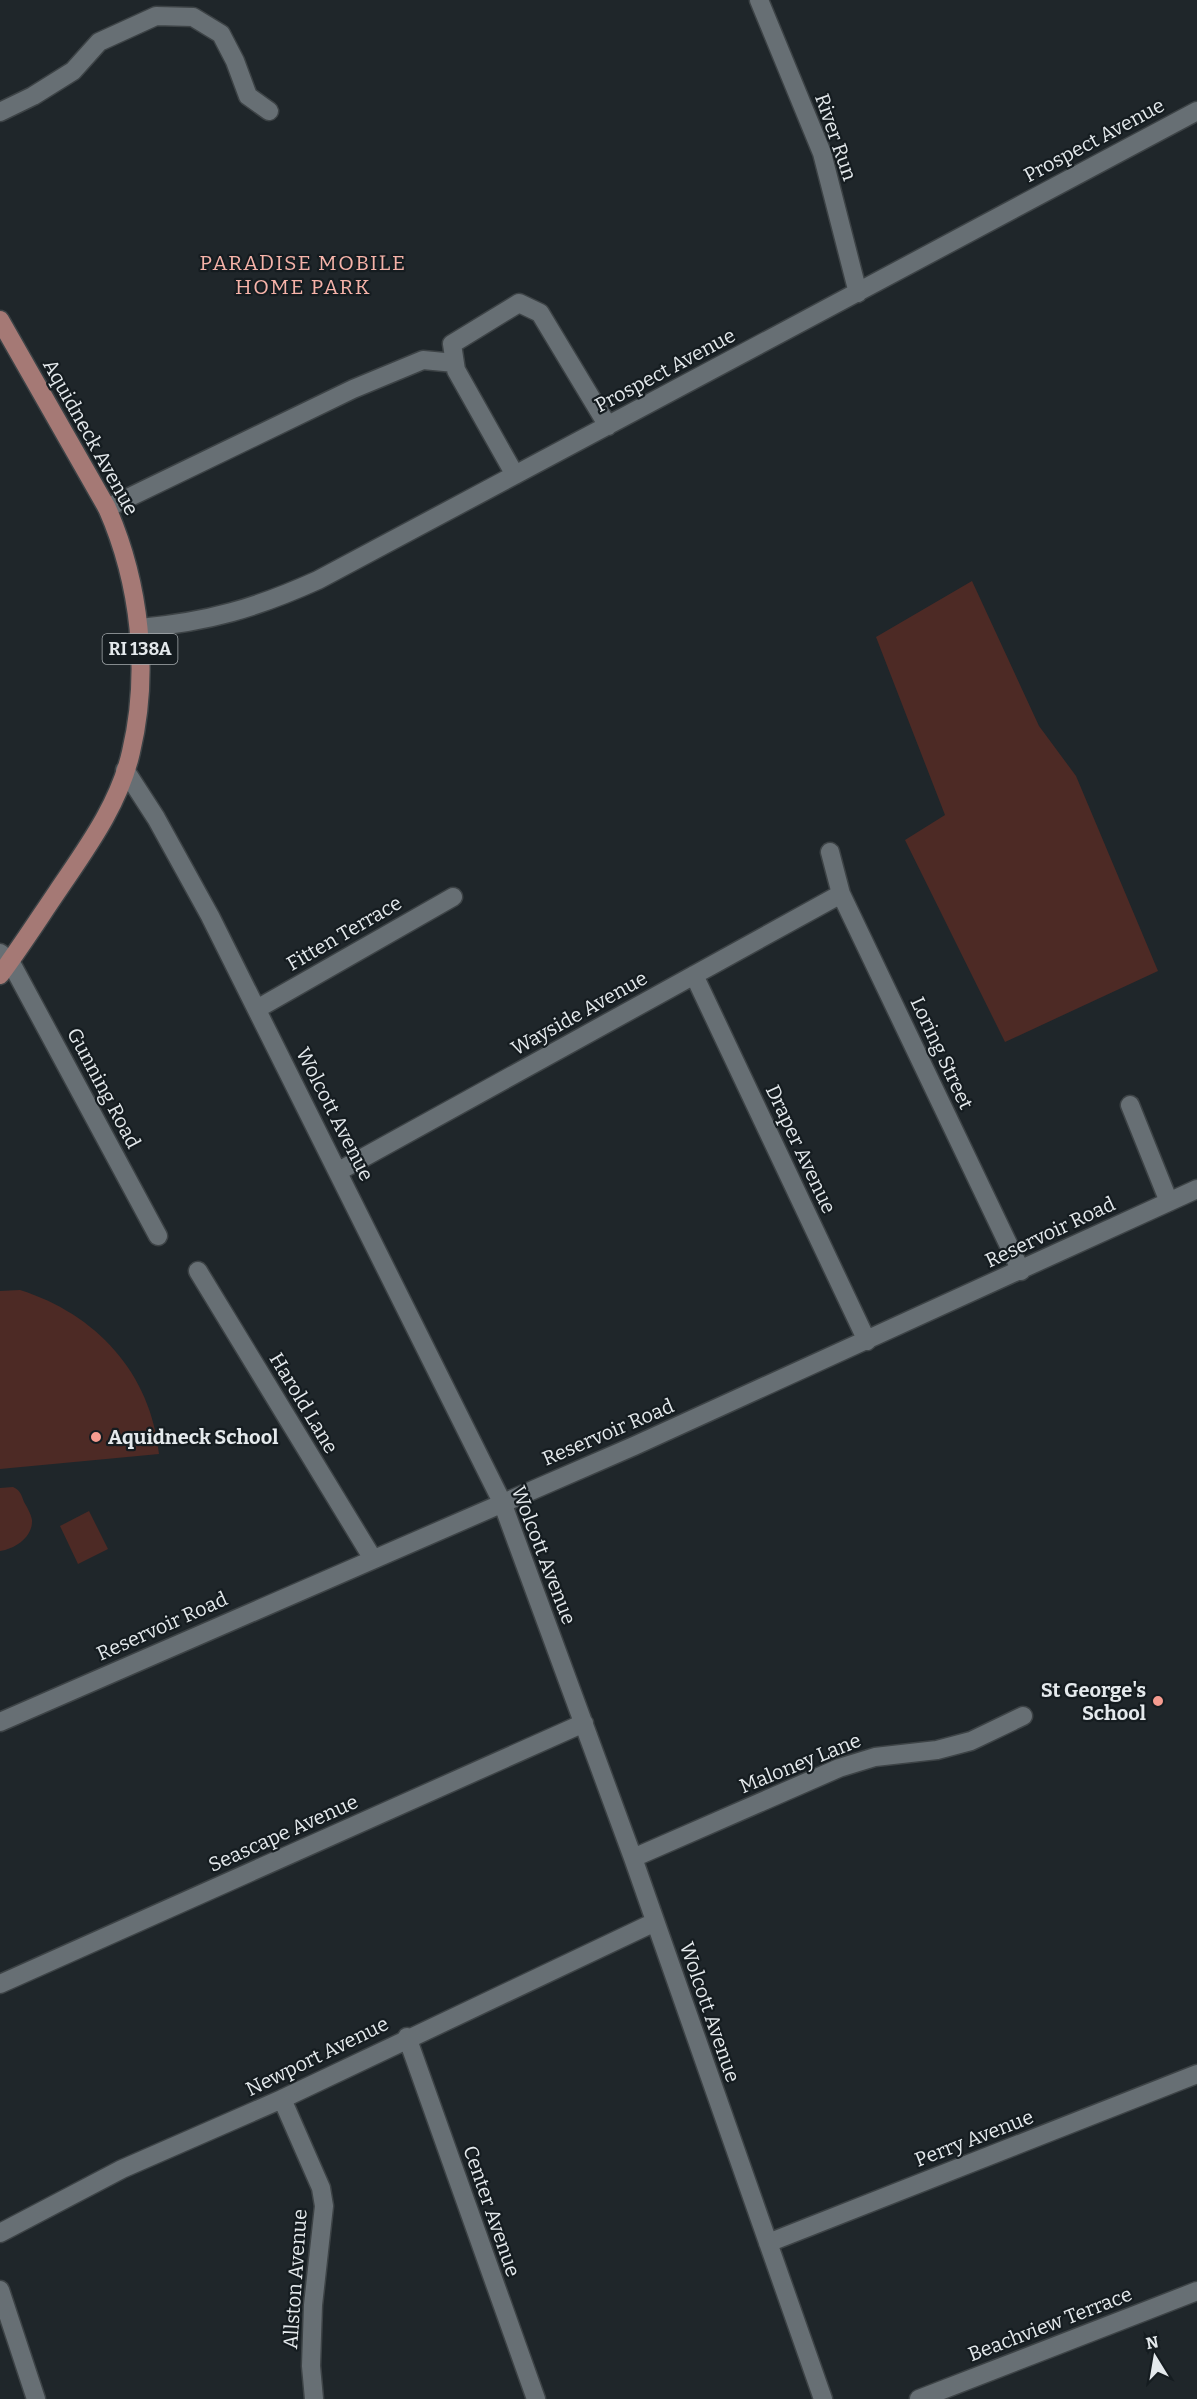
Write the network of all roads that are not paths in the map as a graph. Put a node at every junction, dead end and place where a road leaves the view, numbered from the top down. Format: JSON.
{"nodes":[{"id":1,"x":759,"y":0,"type":"edge"},
{"id":2,"x":269,"y":111,"type":"dead end"},
{"id":3,"x":1197,"y":111,"type":"edge"},
{"id":4,"x":0,"y":112,"type":"edge"},
{"id":5,"x":858,"y":293,"type":"junction"},
{"id":6,"x":0,"y":320,"type":"edge"},
{"id":7,"x":455,"y":363,"type":"junction"},
{"id":8,"x":608,"y":426,"type":"junction"},
{"id":9,"x":515,"y":475,"type":"junction"},
{"id":10,"x":107,"y":508,"type":"junction"},
{"id":11,"x":140,"y":628,"type":"junction"},
{"id":12,"x":125,"y":770,"type":"junction"},
{"id":13,"x":830,"y":852,"type":"dead end"},
{"id":14,"x":841,"y":894,"type":"junction"},
{"id":15,"x":453,"y":897,"type":"dead end"},
{"id":16,"x":3,"y":963,"type":"edge"},
{"id":17,"x":694,"y":975,"type":"junction"},
{"id":18,"x":257,"y":1009,"type":"junction"},
{"id":19,"x":1130,"y":1105,"type":"dead end"},
{"id":20,"x":339,"y":1171,"type":"junction"},
{"id":21,"x":1197,"y":1189,"type":"edge"},
{"id":22,"x":1169,"y":1202,"type":"junction"},
{"id":23,"x":158,"y":1236,"type":"dead end"},
{"id":24,"x":198,"y":1271,"type":"dead end"},
{"id":25,"x":1021,"y":1271,"type":"junction"},
{"id":26,"x":867,"y":1341,"type":"junction"},
{"id":27,"x":502,"y":1502,"type":"junction"},
{"id":28,"x":373,"y":1559,"type":"junction"},
{"id":29,"x":1023,"y":1716,"type":"dead end"},
{"id":30,"x":0,"y":1722,"type":"edge"},
{"id":31,"x":584,"y":1724,"type":"junction"},
{"id":32,"x":633,"y":1858,"type":"junction"},
{"id":33,"x":654,"y":1922,"type":"junction"},
{"id":34,"x":0,"y":1984,"type":"edge"},
{"id":35,"x":407,"y":2037,"type":"junction"},
{"id":36,"x":1197,"y":2074,"type":"edge"},
{"id":37,"x":282,"y":2099,"type":"junction"},
{"id":38,"x":0,"y":2233,"type":"edge"},
{"id":39,"x":768,"y":2243,"type":"junction"},
{"id":40,"x":0,"y":2290,"type":"edge"},
{"id":41,"x":1197,"y":2291,"type":"edge"},
{"id":42,"x":36,"y":2399,"type":"edge"},
{"id":43,"x":314,"y":2399,"type":"edge"},
{"id":44,"x":536,"y":2399,"type":"edge"},
{"id":45,"x":823,"y":2399,"type":"edge"},
{"id":46,"x":919,"y":2399,"type":"edge"}],
"edges":[{"from":1,"to":5,"type":"street","name":"River Run"},
{"from":2,"to":4,"type":"street"},
{"from":3,"to":5,"type":"street","name":"Prospect Avenue"},
{"from":5,"to":8,"type":"street","name":"Prospect Avenue"},
{"from":6,"to":10,"type":"main road","name":"Aquidneck Avenue","number":"RI 138A"},
{"from":7,"to":8,"type":"street"},
{"from":7,"to":9,"type":"street"},
{"from":7,"to":10,"type":"street"},
{"from":8,"to":9,"type":"street","name":"Prospect Avenue"},
{"from":9,"to":11,"type":"street","name":"Prospect Avenue"},
{"from":10,"to":11,"type":"main road","name":"Aquidneck Avenue","number":"RI 138A"},
{"from":11,"to":12,"type":"main road","name":"Aquidneck Avenue","number":"RI 138A"},
{"from":12,"to":16,"type":"main road","name":"Aquidneck Avenue","number":"RI 138A"},
{"from":12,"to":18,"type":"street","name":"Wolcott Avenue"},
{"from":13,"to":14,"type":"street","name":"Loring Street"},
{"from":14,"to":17,"type":"street","name":"Wayside Avenue"},
{"from":14,"to":25,"type":"street","name":"Loring Street"},
{"from":15,"to":18,"type":"street","name":"Fitten Terrace"},
{"from":16,"to":23,"type":"street","name":"Gunning Road"},
{"from":17,"to":20,"type":"street","name":"Wayside Avenue"},
{"from":17,"to":26,"type":"street","name":"Draper Avenue"},
{"from":18,"to":20,"type":"street","name":"Wolcott Avenue"},
{"from":19,"to":22,"type":"street"},
{"from":20,"to":27,"type":"street","name":"Wolcott Avenue"},
{"from":21,"to":22,"type":"street","name":"Reservoir Road"},
{"from":22,"to":25,"type":"street","name":"Reservoir Road"},
{"from":24,"to":28,"type":"street","name":"Harold Lane"},
{"from":25,"to":26,"type":"street","name":"Reservoir Road"},
{"from":26,"to":27,"type":"street","name":"Reservoir Road"},
{"from":27,"to":28,"type":"street","name":"Reservoir Road"},
{"from":27,"to":31,"type":"street","name":"Wolcott Avenue"},
{"from":28,"to":30,"type":"street","name":"Reservoir Road"},
{"from":29,"to":32,"type":"street","name":"Maloney Lane"},
{"from":31,"to":32,"type":"street","name":"Wolcott Avenue"},
{"from":31,"to":34,"type":"street","name":"Seascape Avenue"},
{"from":32,"to":33,"type":"street","name":"Wolcott Avenue"},
{"from":33,"to":35,"type":"street","name":"Newport Avenue"},
{"from":33,"to":39,"type":"street","name":"Wolcott Avenue"},
{"from":35,"to":37,"type":"street","name":"Newport Avenue"},
{"from":35,"to":44,"type":"street","name":"Center Avenue"},
{"from":36,"to":39,"type":"street","name":"Perry Avenue"},
{"from":37,"to":38,"type":"street","name":"Newport Avenue"},
{"from":37,"to":43,"type":"street","name":"Allston Avenue"},
{"from":39,"to":45,"type":"street","name":"Wolcott Avenue"},
{"from":40,"to":42,"type":"street"},
{"from":41,"to":46,"type":"street","name":"Beachview Terrace"}]}
